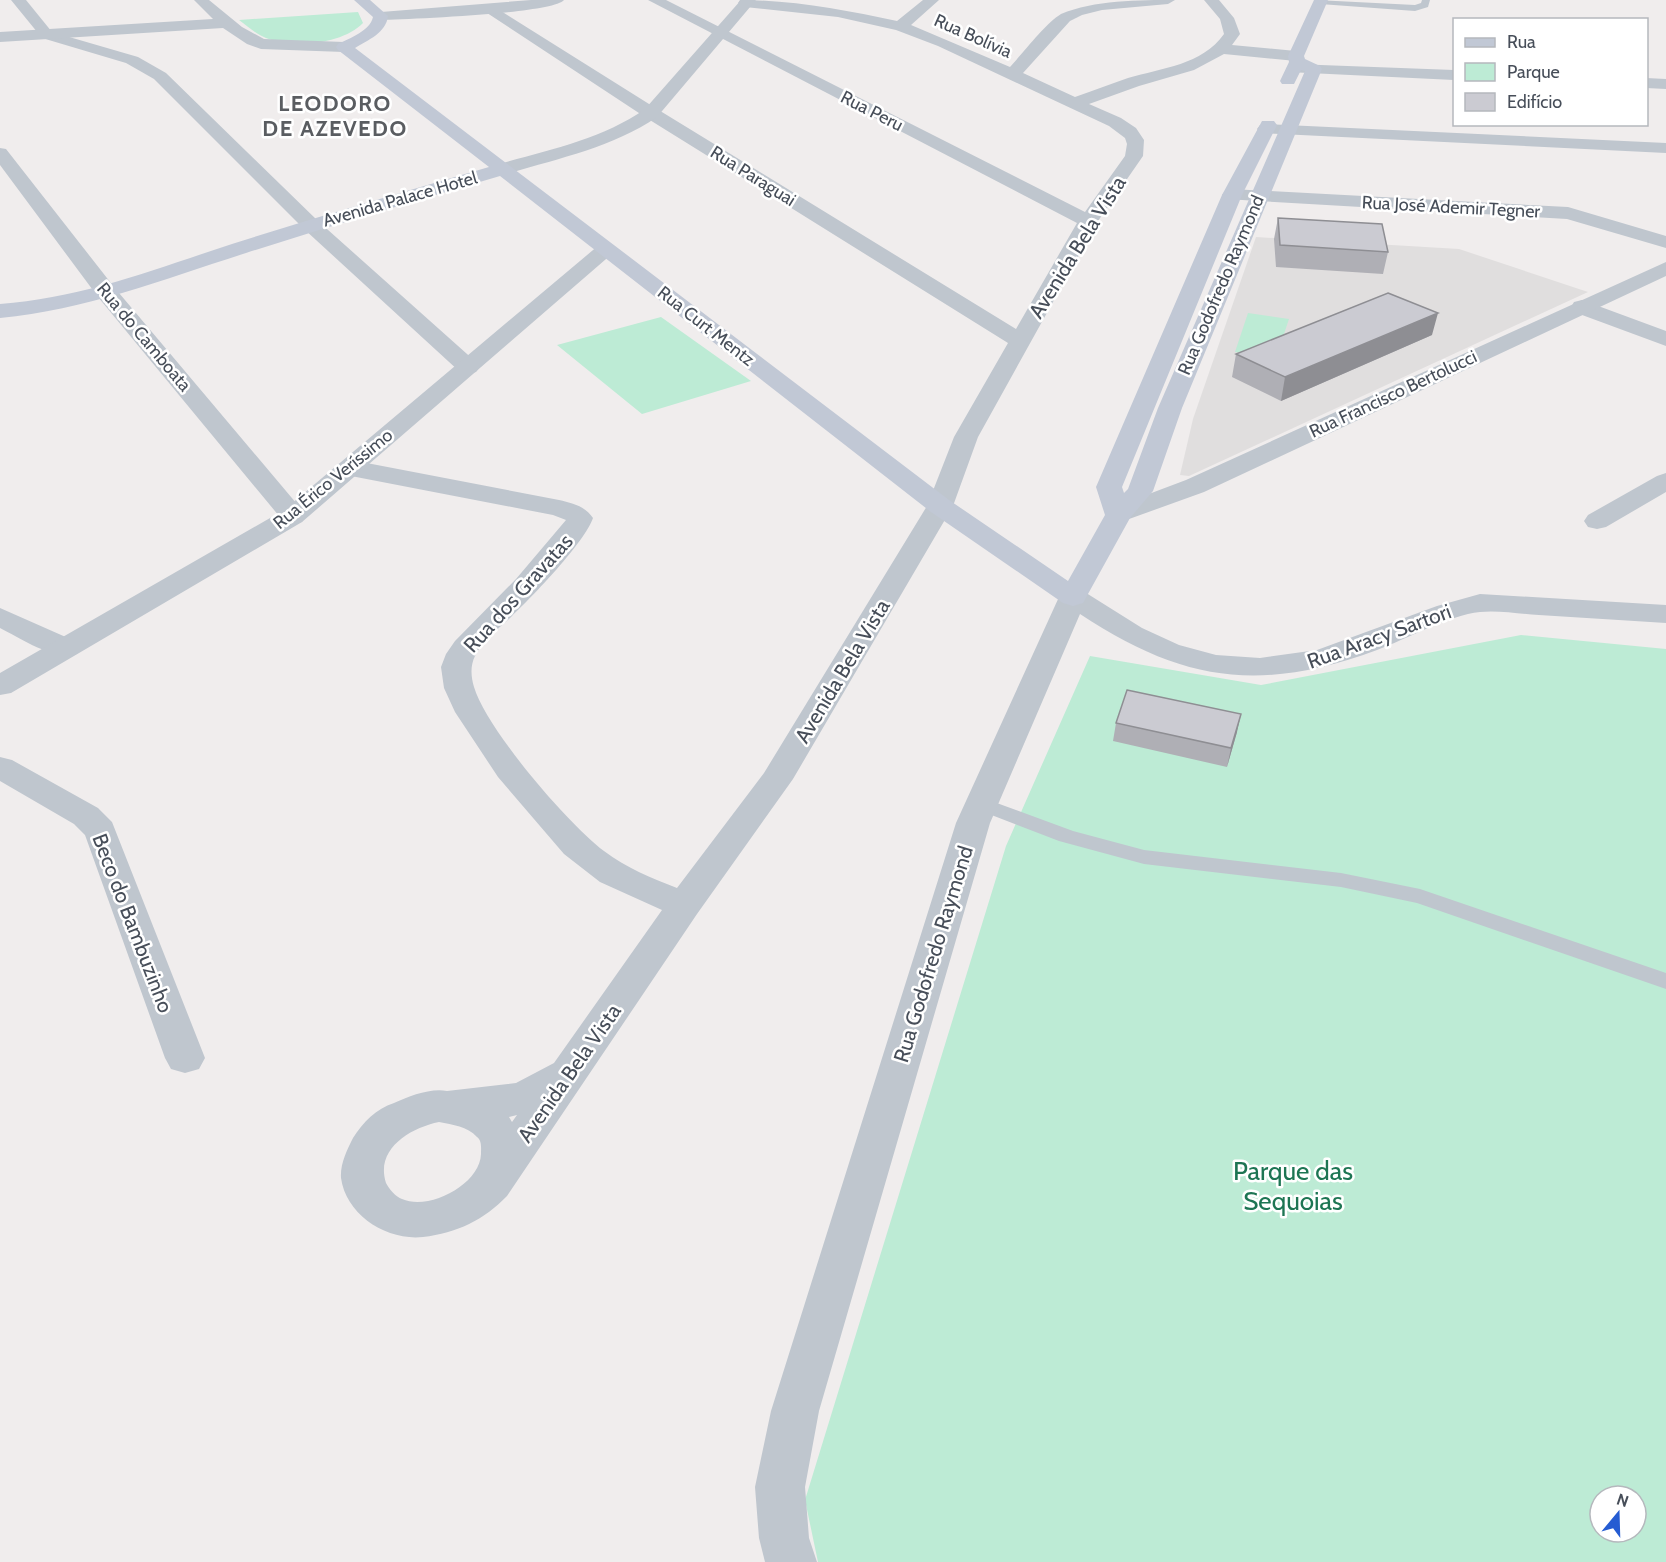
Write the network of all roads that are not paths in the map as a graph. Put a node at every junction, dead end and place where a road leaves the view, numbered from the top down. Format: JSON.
{"nodes":[{"id":1,"x":18,"y":0,"type":"edge"},
{"id":2,"x":201,"y":0,"type":"edge"},
{"id":3,"x":361,"y":0,"type":"edge"},
{"id":4,"x":557,"y":0,"type":"edge"},
{"id":5,"x":655,"y":0,"type":"edge"},
{"id":6,"x":933,"y":0,"type":"edge"},
{"id":7,"x":1168,"y":0,"type":"edge"},
{"id":8,"x":1212,"y":0,"type":"edge"},
{"id":9,"x":1320,"y":0,"type":"edge"},
{"id":10,"x":1426,"y":0,"type":"edge"},
{"id":11,"x":722,"y":1,"type":"edge"},
{"id":12,"x":747,"y":2,"type":"edge"},
{"id":13,"x":488,"y":9,"type":"junction"},
{"id":14,"x":381,"y":16,"type":"junction"},
{"id":15,"x":226,"y":23,"type":"junction"},
{"id":16,"x":900,"y":26,"type":"junction"},
{"id":17,"x":718,"y":33,"type":"junction"},
{"id":18,"x":48,"y":35,"type":"junction"},
{"id":19,"x":0,"y":37,"type":"edge"},
{"id":20,"x":1225,"y":45,"type":"junction"},
{"id":21,"x":344,"y":47,"type":"junction"},
{"id":22,"x":1300,"y":61,"type":"junction"},
{"id":23,"x":1012,"y":75,"type":"junction"},
{"id":24,"x":1453,"y":75,"type":"edge"},
{"id":25,"x":1648,"y":83,"type":"edge"},
{"id":26,"x":1666,"y":84,"type":"edge"},
{"id":27,"x":1075,"y":103,"type":"junction"},
{"id":28,"x":651,"y":113,"type":"junction"},
{"id":29,"x":1266,"y":129,"type":"junction"},
{"id":30,"x":1289,"y":130,"type":"junction"},
{"id":31,"x":1135,"y":138,"type":"joint"},
{"id":32,"x":1666,"y":147,"type":"edge"},
{"id":33,"x":0,"y":153,"type":"edge"},
{"id":34,"x":503,"y":169,"type":"junction"},
{"id":35,"x":1232,"y":195,"type":"junction"},
{"id":36,"x":1258,"y":197,"type":"junction"},
{"id":37,"x":1088,"y":221,"type":"junction"},
{"id":38,"x":311,"y":225,"type":"junction"},
{"id":39,"x":1666,"y":242,"type":"edge"},
{"id":40,"x":606,"y":249,"type":"junction"},
{"id":41,"x":1666,"y":268,"type":"edge"},
{"id":42,"x":106,"y":292,"type":"junction"},
{"id":43,"x":1582,"y":307,"type":"junction"},
{"id":44,"x":0,"y":311,"type":"edge"},
{"id":45,"x":1666,"y":339,"type":"edge"},
{"id":46,"x":1020,"y":341,"type":"junction"},
{"id":47,"x":468,"y":367,"type":"junction"},
{"id":48,"x":351,"y":468,"type":"junction"},
{"id":49,"x":1666,"y":481,"type":"edge"},
{"id":50,"x":940,"y":506,"type":"junction"},
{"id":51,"x":293,"y":516,"type":"junction"},
{"id":52,"x":1118,"y":516,"type":"junction"},
{"id":53,"x":1597,"y":521,"type":"dead end"},
{"id":54,"x":1073,"y":597,"type":"junction"},
{"id":55,"x":1666,"y":614,"type":"edge"},
{"id":56,"x":0,"y":617,"type":"edge"},
{"id":57,"x":66,"y":648,"type":"junction"},
{"id":58,"x":0,"y":686,"type":"edge"},
{"id":59,"x":0,"y":767,"type":"edge"},
{"id":60,"x":983,"y":804,"type":"junction"},
{"id":61,"x":684,"y":905,"type":"junction"},
{"id":62,"x":1666,"y":981,"type":"edge"},
{"id":63,"x":185,"y":1058,"type":"dead end"},
{"id":64,"x":570,"y":1071,"type":"junction"},
{"id":65,"x":439,"y":1106,"type":"junction"},
{"id":66,"x":497,"y":1177,"type":"junction"},
{"id":67,"x":791,"y":1562,"type":"edge"}],
"edges":[{"from":1,"to":18,"type":"street"},
{"from":2,"to":15,"type":"street"},
{"from":3,"to":14,"type":"main road"},
{"from":4,"to":13,"type":"street"},
{"from":5,"to":17,"type":"street","name":"Rua Peru"},
{"from":6,"to":16,"type":"street"},
{"from":7,"to":23,"type":"street"},
{"from":8,"to":20,"type":"street"},
{"from":9,"to":10,"type":"lane"},
{"from":9,"to":22,"type":"main road","name":"Rua Godofredo Raymond"},
{"from":11,"to":12,"type":"street","name":"Rua Bolívia"},
{"from":12,"to":16,"type":"street","name":"Rua Bolívia"},
{"from":12,"to":17,"type":"street","name":"Avenida Palace Hotel"},
{"from":13,"to":14,"type":"street"},
{"from":13,"to":28,"type":"street","name":"Rua Paraguai"},
{"from":14,"to":21,"type":"main road"},
{"from":15,"to":18,"type":"street"},
{"from":15,"to":21,"type":"street"},
{"from":16,"to":23,"type":"street","name":"Rua Bolívia"},
{"from":17,"to":28,"type":"street","name":"Avenida Palace Hotel"},
{"from":17,"to":37,"type":"street","name":"Rua Peru"},
{"from":18,"to":19,"type":"street"},
{"from":18,"to":38,"type":"street"},
{"from":20,"to":22,"type":"street"},
{"from":20,"to":27,"type":"street"},
{"from":21,"to":34,"type":"main road","name":"Rua Curt Mentz"},
{"from":22,"to":24,"type":"street"},
{"from":22,"to":29,"type":"main road","name":"Rua Godofredo Raymond"},
{"from":22,"to":30,"type":"main road","name":"Rua Godofredo Raymond"},
{"from":23,"to":27,"type":"street","name":"Rua Bolívia"},
{"from":25,"to":26,"type":"street"},
{"from":27,"to":31,"type":"street","name":"Rua Bolívia"},
{"from":28,"to":34,"type":"street","name":"Avenida Palace Hotel"},
{"from":28,"to":46,"type":"street","name":"Rua Paraguai"},
{"from":29,"to":30,"type":"street"},
{"from":29,"to":35,"type":"main road","name":"Rua Godofredo Raymond"},
{"from":30,"to":32,"type":"street"},
{"from":30,"to":36,"type":"main road","name":"Rua Godofredo Raymond"},
{"from":31,"to":37,"type":"street","name":"Avenida Bela Vista"},
{"from":33,"to":42,"type":"street","name":"Rua do Camboata"},
{"from":34,"to":38,"type":"main road","name":"Avenida Palace Hotel"},
{"from":34,"to":40,"type":"main road","name":"Rua Curt Mentz"},
{"from":35,"to":36,"type":"street","name":"Rua José Ademir Tegner"},
{"from":35,"to":52,"type":"main road","name":"Rua Godofredo Raymond"},
{"from":36,"to":39,"type":"street","name":"Rua José Ademir Tegner"},
{"from":36,"to":52,"type":"main road","name":"Rua Godofredo Raymond"},
{"from":37,"to":46,"type":"street","name":"Avenida Bela Vista"},
{"from":38,"to":42,"type":"main road","name":"Avenida Palace Hotel"},
{"from":38,"to":47,"type":"street"},
{"from":40,"to":47,"type":"street","name":"Rua Érico Veríssimo"},
{"from":40,"to":50,"type":"main road","name":"Rua Curt Mentz"},
{"from":41,"to":43,"type":"street","name":"Rua Francisco Bertolucci"},
{"from":42,"to":44,"type":"main road","name":"Avenida Palace Hotel"},
{"from":42,"to":51,"type":"street","name":"Rua do Camboata"},
{"from":43,"to":45,"type":"street"},
{"from":43,"to":52,"type":"street","name":"Rua Francisco Bertolucci"},
{"from":46,"to":50,"type":"street","name":"Avenida Bela Vista"},
{"from":47,"to":48,"type":"street","name":"Rua Érico Veríssimo"},
{"from":48,"to":51,"type":"street","name":"Rua Érico Veríssimo"},
{"from":48,"to":61,"type":"street","name":"Rua dos Gravatas"},
{"from":49,"to":53,"type":"street"},
{"from":50,"to":54,"type":"main road","name":"Rua Curt Mentz"},
{"from":50,"to":61,"type":"street","name":"Avenida Bela Vista"},
{"from":51,"to":57,"type":"street","name":"Rua Érico Veríssimo"},
{"from":52,"to":54,"type":"main road","name":"Rua Godofredo Raymond"},
{"from":54,"to":55,"type":"street","name":"Rua Aracy Sartori"},
{"from":54,"to":60,"type":"street","name":"Rua Godofredo Raymond"},
{"from":56,"to":57,"type":"street"},
{"from":57,"to":58,"type":"street","name":"Rua Érico Veríssimo"},
{"from":59,"to":63,"type":"street","name":"Beco do Bambuzinho"},
{"from":60,"to":62,"type":"lane"},
{"from":60,"to":67,"type":"street","name":"Rua Godofredo Raymond"},
{"from":61,"to":64,"type":"street","name":"Avenida Bela Vista"},
{"from":64,"to":65,"type":"street"},
{"from":64,"to":66,"type":"street","name":"Avenida Bela Vista"},
{"from":65,"to":66,"type":"street","name":"Avenida Bela Vista"},
{"from":65,"to":66,"type":"street","name":"Avenida Bela Vista"}]}
